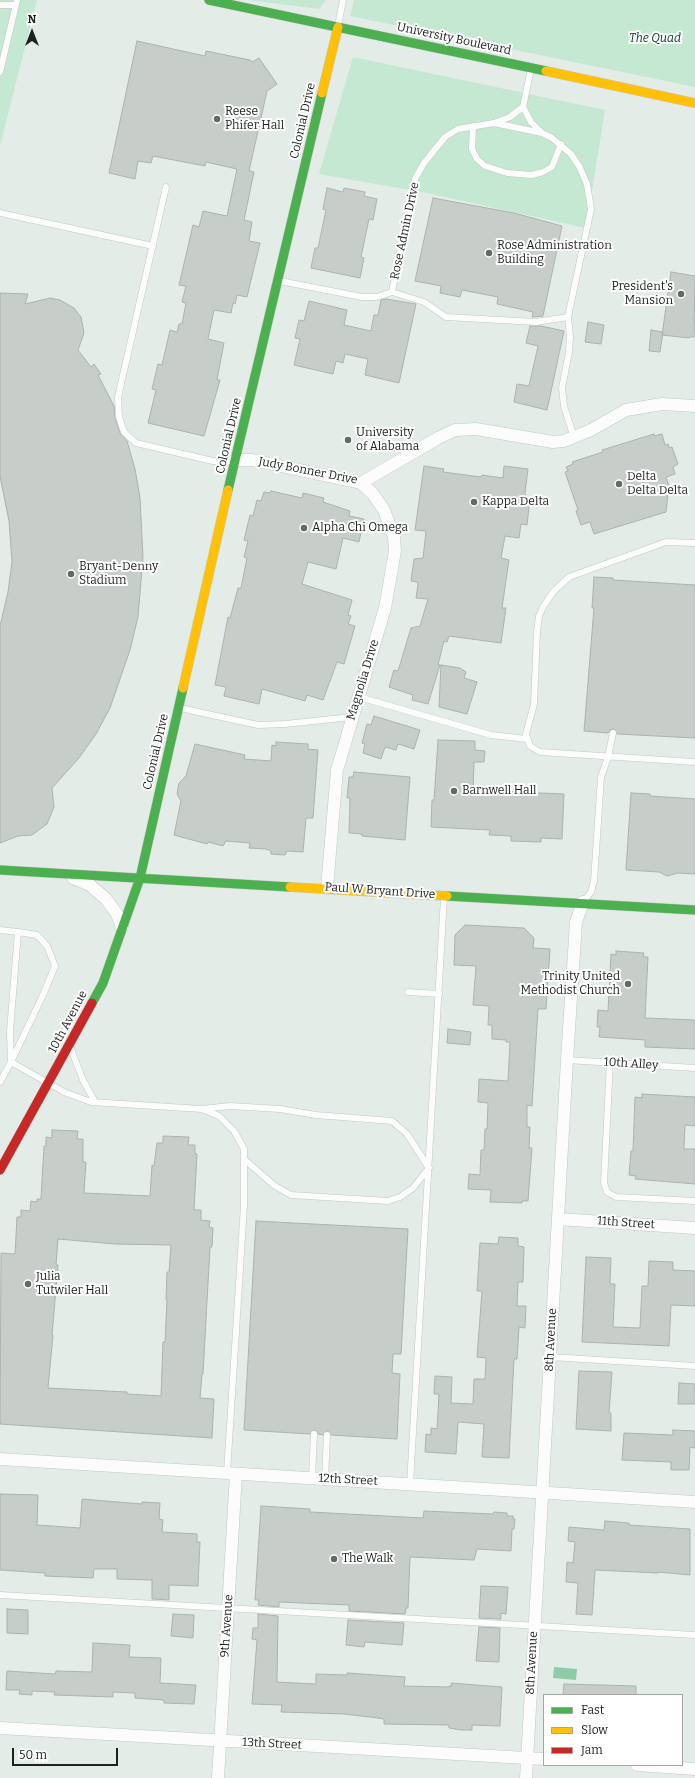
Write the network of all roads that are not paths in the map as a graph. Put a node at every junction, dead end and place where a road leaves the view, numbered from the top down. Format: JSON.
{"nodes":[{"id":1,"x":209,"y":0,"type":"edge"},
{"id":2,"x":343,"y":0,"type":"edge"},
{"id":3,"x":17,"y":3,"type":"edge"},
{"id":4,"x":0,"y":4,"type":"edge"},
{"id":5,"x":338,"y":27,"type":"junction"},
{"id":6,"x":531,"y":68,"type":"junction"},
{"id":7,"x":0,"y":72,"type":"edge"},
{"id":8,"x":695,"y":103,"type":"edge"},
{"id":9,"x":523,"y":107,"type":"junction"},
{"id":10,"x":494,"y":123,"type":"junction"},
{"id":11,"x":473,"y":126,"type":"junction"},
{"id":12,"x":542,"y":133,"type":"junction"},
{"id":13,"x":561,"y":144,"type":"junction"},
{"id":14,"x":166,"y":187,"type":"dead end"},
{"id":15,"x":0,"y":213,"type":"edge"},
{"id":16,"x":153,"y":246,"type":"junction"},
{"id":17,"x":278,"y":280,"type":"junction"},
{"id":18,"x":392,"y":292,"type":"junction"},
{"id":19,"x":568,"y":317,"type":"junction"},
{"id":20,"x":695,"y":406,"type":"edge"},
{"id":21,"x":574,"y":438,"type":"junction"},
{"id":22,"x":235,"y":460,"type":"junction"},
{"id":23,"x":361,"y":483,"type":"junction"},
{"id":24,"x":695,"y":543,"type":"edge"},
{"id":25,"x":359,"y":697,"type":"junction"},
{"id":26,"x":178,"y":708,"type":"junction"},
{"id":27,"x":352,"y":717,"type":"junction"},
{"id":28,"x":614,"y":733,"type":"dead end"},
{"id":29,"x":527,"y":739,"type":"junction"},
{"id":30,"x":608,"y":757,"type":"junction"},
{"id":31,"x":695,"y":762,"type":"edge"},
{"id":32,"x":0,"y":870,"type":"edge"},
{"id":33,"x":65,"y":874,"type":"junction"},
{"id":34,"x":140,"y":878,"type":"junction"},
{"id":35,"x":327,"y":888,"type":"junction"},
{"id":36,"x":444,"y":895,"type":"junction"},
{"id":37,"x":583,"y":902,"type":"junction"},
{"id":38,"x":695,"y":910,"type":"edge"},
{"id":39,"x":122,"y":927,"type":"junction"},
{"id":40,"x":0,"y":930,"type":"edge"},
{"id":41,"x":18,"y":932,"type":"junction"},
{"id":42,"x":408,"y":992,"type":"dead end"},
{"id":43,"x":438,"y":994,"type":"junction"},
{"id":44,"x":69,"y":1046,"type":"junction"},
{"id":45,"x":567,"y":1060,"type":"junction"},
{"id":46,"x":11,"y":1062,"type":"junction"},
{"id":47,"x":610,"y":1062,"type":"junction"},
{"id":48,"x":695,"y":1068,"type":"edge"},
{"id":49,"x":0,"y":1082,"type":"edge"},
{"id":50,"x":48,"y":1084,"type":"junction"},
{"id":51,"x":95,"y":1102,"type":"junction"},
{"id":52,"x":202,"y":1109,"type":"junction"},
{"id":53,"x":245,"y":1160,"type":"junction"},
{"id":54,"x":429,"y":1168,"type":"junction"},
{"id":55,"x":0,"y":1170,"type":"edge"},
{"id":56,"x":695,"y":1201,"type":"edge"},
{"id":57,"x":558,"y":1219,"type":"junction"},
{"id":58,"x":695,"y":1228,"type":"edge"},
{"id":59,"x":550,"y":1357,"type":"junction"},
{"id":60,"x":695,"y":1366,"type":"edge"},
{"id":61,"x":314,"y":1434,"type":"dead end"},
{"id":62,"x":327,"y":1435,"type":"dead end"},
{"id":63,"x":0,"y":1459,"type":"edge"},
{"id":64,"x":231,"y":1474,"type":"junction"},
{"id":65,"x":312,"y":1478,"type":"junction"},
{"id":66,"x":325,"y":1479,"type":"junction"},
{"id":67,"x":410,"y":1484,"type":"junction"},
{"id":68,"x":542,"y":1492,"type":"junction"},
{"id":69,"x":695,"y":1502,"type":"edge"},
{"id":70,"x":0,"y":1595,"type":"edge"},
{"id":71,"x":228,"y":1608,"type":"junction"},
{"id":72,"x":535,"y":1626,"type":"junction"},
{"id":73,"x":695,"y":1635,"type":"edge"},
{"id":74,"x":0,"y":1728,"type":"edge"},
{"id":75,"x":220,"y":1741,"type":"junction"},
{"id":76,"x":527,"y":1758,"type":"junction"},
{"id":77,"x":543,"y":1759,"type":"edge"},
{"id":78,"x":652,"y":1766,"type":"edge"},
{"id":79,"x":695,"y":1769,"type":"edge"},
{"id":80,"x":218,"y":1778,"type":"edge"},
{"id":81,"x":526,"y":1778,"type":"edge"}],
"edges":[{"from":1,"to":5,"type":"main road","name":"University Boulevard"},
{"from":2,"to":5,"type":"lane","name":"Colonial Drive"},
{"from":3,"to":4,"type":"lane"},
{"from":3,"to":7,"type":"lane"},
{"from":5,"to":6,"type":"main road","name":"University Boulevard"},
{"from":5,"to":17,"type":"main road","name":"Colonial Drive"},
{"from":6,"to":8,"type":"main road","name":"University Boulevard"},
{"from":6,"to":9,"type":"lane"},
{"from":9,"to":10,"type":"lane","name":"Rose Admin Drive"},
{"from":9,"to":12,"type":"lane","name":"Rose Admin Drive"},
{"from":10,"to":11,"type":"lane","name":"Rose Admin Drive"},
{"from":10,"to":12,"type":"lane","name":"Rose Admin Drive"},
{"from":11,"to":13,"type":"lane"},
{"from":11,"to":18,"type":"lane","name":"Rose Admin Drive"},
{"from":12,"to":13,"type":"lane","name":"Rose Admin Drive"},
{"from":13,"to":19,"type":"lane","name":"Rose Admin Drive"},
{"from":14,"to":16,"type":"lane"},
{"from":15,"to":16,"type":"lane"},
{"from":16,"to":22,"type":"lane"},
{"from":17,"to":18,"type":"lane","name":"Rose Admin Drive"},
{"from":17,"to":22,"type":"main road","name":"Colonial Drive"},
{"from":18,"to":19,"type":"lane","name":"Rose Admin Drive"},
{"from":19,"to":21,"type":"lane","name":"Rose Admin Drive"},
{"from":20,"to":21,"type":"street","name":"Judy Bonner Drive"},
{"from":21,"to":23,"type":"street","name":"Judy Bonner Drive"},
{"from":22,"to":23,"type":"street","name":"Judy Bonner Drive"},
{"from":22,"to":26,"type":"main road","name":"Colonial Drive"},
{"from":23,"to":25,"type":"street","name":"Magnolia Drive"},
{"from":24,"to":29,"type":"lane"},
{"from":25,"to":27,"type":"street","name":"Magnolia Drive"},
{"from":25,"to":29,"type":"lane"},
{"from":26,"to":27,"type":"lane"},
{"from":26,"to":34,"type":"main road","name":"Colonial Drive"},
{"from":27,"to":35,"type":"street","name":"Magnolia Drive"},
{"from":28,"to":30,"type":"lane"},
{"from":29,"to":30,"type":"lane"},
{"from":30,"to":31,"type":"lane"},
{"from":30,"to":37,"type":"lane"},
{"from":32,"to":33,"type":"main road","name":"Paul W Bryant Drive"},
{"from":33,"to":34,"type":"main road","name":"Paul W Bryant Drive"},
{"from":33,"to":39,"type":"street","name":"Paul W Bryant Drive"},
{"from":34,"to":35,"type":"main road","name":"Paul W Bryant Drive"},
{"from":34,"to":39,"type":"main road","name":"10th Avenue"},
{"from":35,"to":36,"type":"main road","name":"Paul W Bryant Drive"},
{"from":36,"to":37,"type":"main road","name":"Paul W Bryant Drive"},
{"from":36,"to":43,"type":"lane"},
{"from":37,"to":38,"type":"main road","name":"Paul W Bryant Drive"},
{"from":37,"to":45,"type":"street","name":"8th Avenue"},
{"from":39,"to":44,"type":"main road","name":"10th Avenue"},
{"from":40,"to":41,"type":"lane"},
{"from":41,"to":46,"type":"lane"},
{"from":41,"to":46,"type":"lane"},
{"from":42,"to":43,"type":"lane"},
{"from":43,"to":54,"type":"lane"},
{"from":44,"to":50,"type":"main road","name":"10th Avenue"},
{"from":44,"to":51,"type":"lane"},
{"from":45,"to":47,"type":"lane","name":"10th Alley"},
{"from":45,"to":57,"type":"street","name":"8th Avenue"},
{"from":46,"to":49,"type":"lane"},
{"from":46,"to":50,"type":"lane"},
{"from":47,"to":48,"type":"lane","name":"10th Alley"},
{"from":47,"to":56,"type":"lane"},
{"from":50,"to":51,"type":"lane"},
{"from":50,"to":55,"type":"main road","name":"10th Avenue"},
{"from":51,"to":52,"type":"lane"},
{"from":52,"to":53,"type":"lane"},
{"from":52,"to":54,"type":"lane"},
{"from":53,"to":54,"type":"lane"},
{"from":53,"to":64,"type":"lane"},
{"from":54,"to":67,"type":"lane"},
{"from":57,"to":58,"type":"street","name":"11th Street"},
{"from":57,"to":59,"type":"street","name":"8th Avenue"},
{"from":59,"to":60,"type":"lane"},
{"from":59,"to":68,"type":"street","name":"8th Avenue"},
{"from":61,"to":65,"type":"lane"},
{"from":62,"to":66,"type":"lane"},
{"from":63,"to":64,"type":"street","name":"12th Street"},
{"from":64,"to":65,"type":"street","name":"12th Street"},
{"from":64,"to":71,"type":"street","name":"9th Avenue"},
{"from":65,"to":66,"type":"street","name":"12th Street"},
{"from":66,"to":67,"type":"street","name":"12th Street"},
{"from":67,"to":68,"type":"street","name":"12th Street"},
{"from":68,"to":69,"type":"street","name":"12th Street"},
{"from":68,"to":72,"type":"street","name":"8th Avenue"},
{"from":70,"to":71,"type":"lane"},
{"from":71,"to":72,"type":"lane"},
{"from":71,"to":75,"type":"street","name":"9th Avenue"},
{"from":72,"to":73,"type":"lane"},
{"from":72,"to":76,"type":"street","name":"8th Avenue"},
{"from":74,"to":75,"type":"street","name":"13th Street"},
{"from":75,"to":76,"type":"street","name":"13th Street"},
{"from":75,"to":80,"type":"street","name":"9th Avenue"},
{"from":76,"to":77,"type":"street","name":"13th Street"},
{"from":76,"to":81,"type":"street","name":"8th Avenue"},
{"from":78,"to":79,"type":"street"}]}
